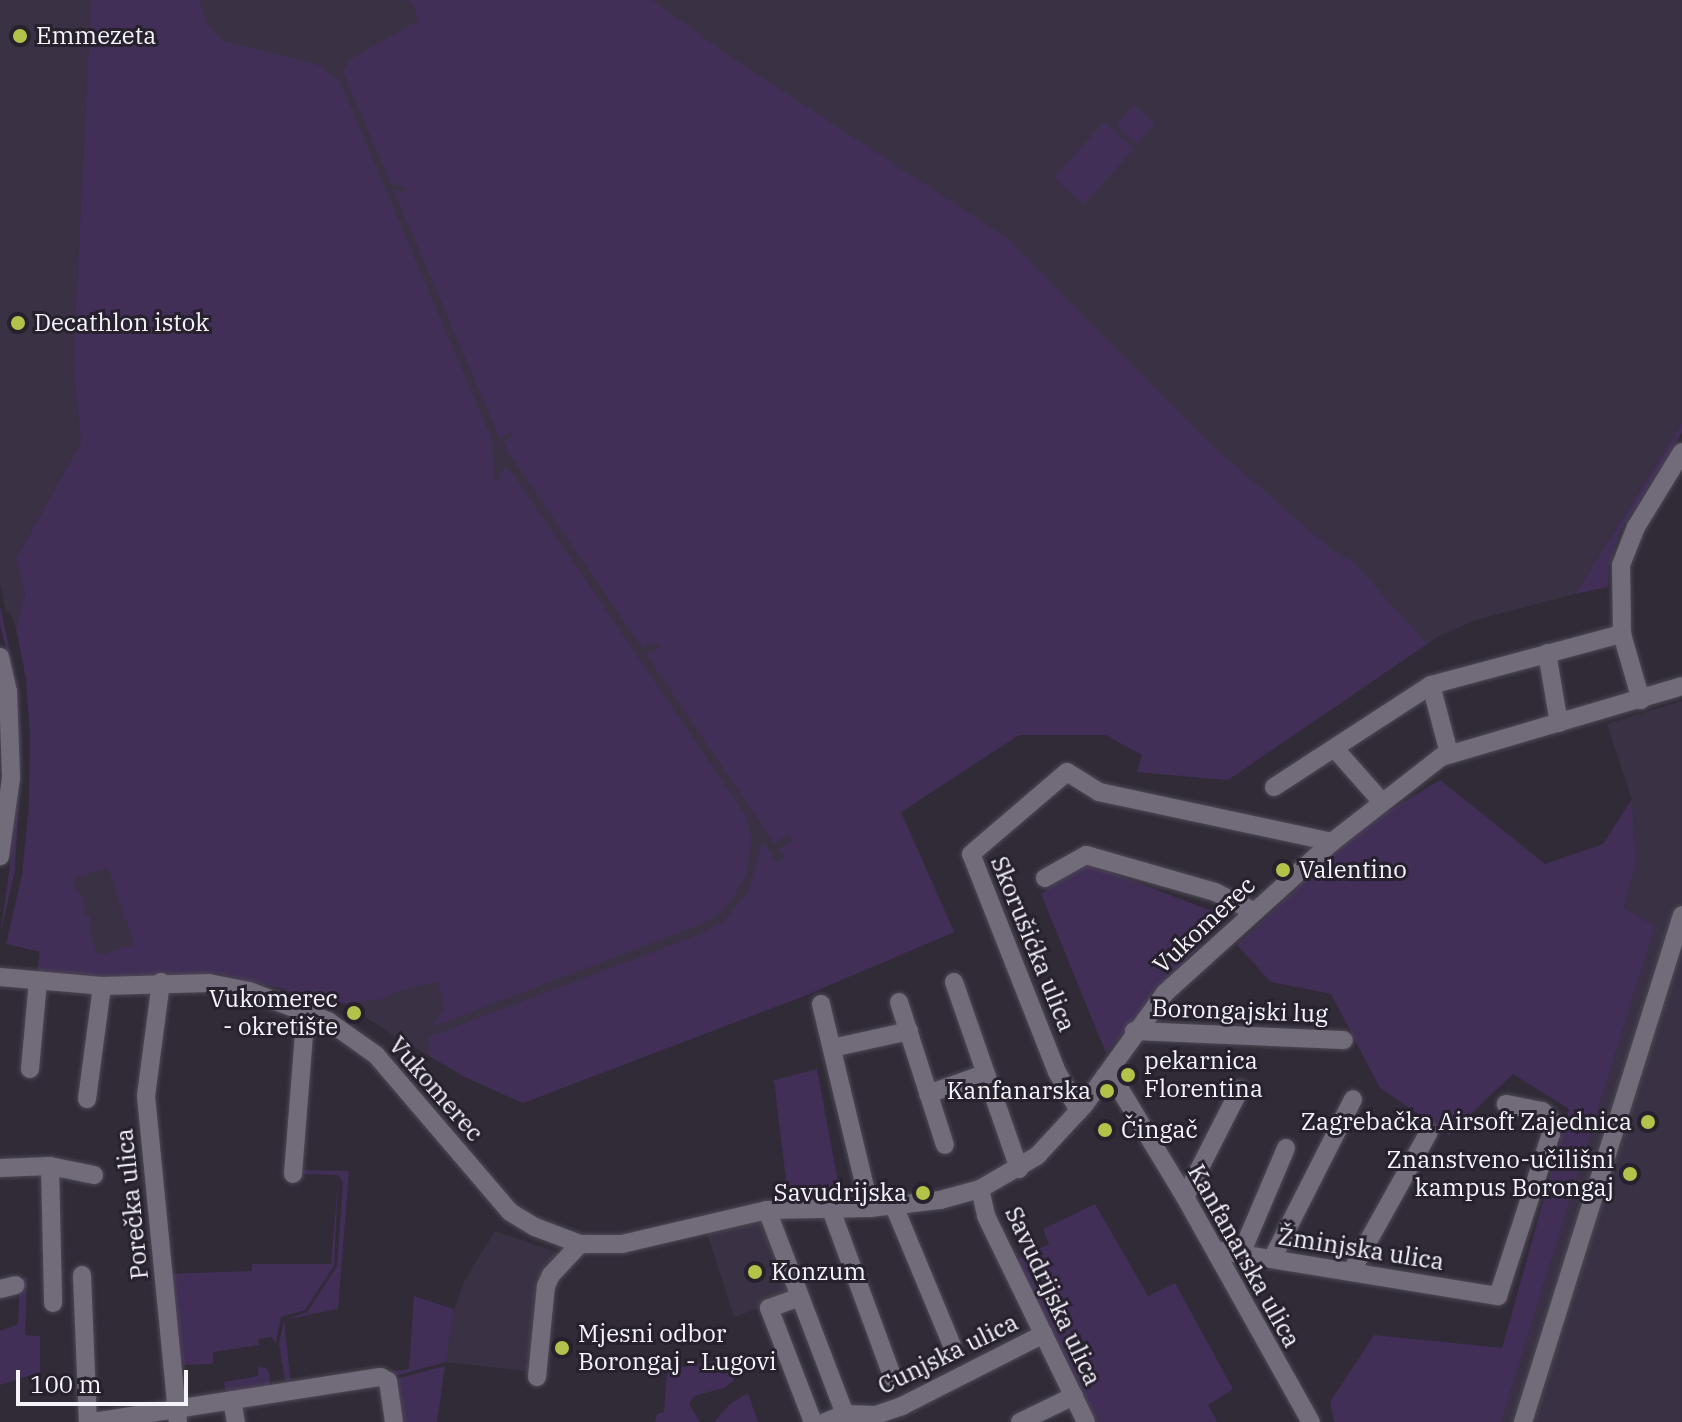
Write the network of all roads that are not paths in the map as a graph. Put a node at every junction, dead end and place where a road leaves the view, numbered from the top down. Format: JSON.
{"nodes":[{"id":1,"x":1682,"y":452,"type":"edge"},
{"id":2,"x":1622,"y":634,"type":"junction"},
{"id":3,"x":1547,"y":653,"type":"junction"},
{"id":4,"x":0,"y":657,"type":"edge"},
{"id":5,"x":1431,"y":685,"type":"junction"},
{"id":6,"x":1682,"y":686,"type":"edge"},
{"id":7,"x":1641,"y":700,"type":"junction"},
{"id":8,"x":1559,"y":723,"type":"junction"},
{"id":9,"x":1336,"y":750,"type":"junction"},
{"id":10,"x":1449,"y":753,"type":"junction"},
{"id":11,"x":1274,"y":787,"type":"dead end"},
{"id":12,"x":1382,"y":802,"type":"junction"},
{"id":13,"x":1332,"y":842,"type":"junction"},
{"id":14,"x":0,"y":856,"type":"edge"},
{"id":15,"x":1045,"y":878,"type":"dead end"},
{"id":16,"x":1253,"y":911,"type":"junction"},
{"id":17,"x":1682,"y":915,"type":"edge"},
{"id":18,"x":0,"y":977,"type":"edge"},
{"id":19,"x":38,"y":981,"type":"junction"},
{"id":20,"x":161,"y":982,"type":"junction"},
{"id":21,"x":954,"y":982,"type":"dead end"},
{"id":22,"x":102,"y":986,"type":"junction"},
{"id":23,"x":899,"y":1002,"type":"dead end"},
{"id":24,"x":821,"y":1004,"type":"dead end"},
{"id":25,"x":309,"y":1012,"type":"junction"},
{"id":26,"x":909,"y":1031,"type":"junction"},
{"id":27,"x":1134,"y":1031,"type":"junction"},
{"id":28,"x":1344,"y":1040,"type":"dead end"},
{"id":29,"x":832,"y":1048,"type":"junction"},
{"id":30,"x":30,"y":1069,"type":"dead end"},
{"id":31,"x":984,"y":1074,"type":"junction"},
{"id":32,"x":1105,"y":1076,"type":"junction"},
{"id":33,"x":1240,"y":1089,"type":"dead end"},
{"id":34,"x":928,"y":1094,"type":"junction"},
{"id":35,"x":87,"y":1099,"type":"dead end"},
{"id":36,"x":1353,"y":1099,"type":"dead end"},
{"id":37,"x":1506,"y":1104,"type":"dead end"},
{"id":38,"x":1079,"y":1111,"type":"junction"},
{"id":39,"x":1429,"y":1132,"type":"dead end"},
{"id":40,"x":945,"y":1145,"type":"dead end"},
{"id":41,"x":1286,"y":1148,"type":"dead end"},
{"id":42,"x":50,"y":1166,"type":"junction"},
{"id":43,"x":0,"y":1168,"type":"edge"},
{"id":44,"x":1019,"y":1169,"type":"junction"},
{"id":45,"x":293,"y":1174,"type":"dead end"},
{"id":46,"x":94,"y":1175,"type":"dead end"},
{"id":47,"x":980,"y":1189,"type":"junction"},
{"id":48,"x":1185,"y":1197,"type":"junction"},
{"id":49,"x":894,"y":1206,"type":"junction"},
{"id":50,"x":830,"y":1207,"type":"junction"},
{"id":51,"x":870,"y":1208,"type":"junction"},
{"id":52,"x":767,"y":1210,"type":"junction"},
{"id":53,"x":580,"y":1244,"type":"junction"},
{"id":54,"x":1216,"y":1250,"type":"junction"},
{"id":55,"x":1241,"y":1254,"type":"junction"},
{"id":56,"x":1272,"y":1259,"type":"junction"},
{"id":57,"x":1351,"y":1272,"type":"junction"},
{"id":58,"x":82,"y":1275,"type":"dead end"},
{"id":59,"x":800,"y":1297,"type":"junction"},
{"id":60,"x":53,"y":1303,"type":"dead end"},
{"id":61,"x":1044,"y":1334,"type":"junction"},
{"id":62,"x":952,"y":1345,"type":"dead end"},
{"id":63,"x":537,"y":1377,"type":"dead end"},
{"id":64,"x":893,"y":1378,"type":"dead end"},
{"id":65,"x":1074,"y":1396,"type":"junction"},
{"id":66,"x":232,"y":1400,"type":"junction"},
{"id":67,"x":845,"y":1414,"type":"junction"},
{"id":68,"x":177,"y":1416,"type":"edge"},
{"id":69,"x":878,"y":1418,"type":"edge"},
{"id":70,"x":90,"y":1422,"type":"edge"},
{"id":71,"x":236,"y":1422,"type":"edge"},
{"id":72,"x":394,"y":1422,"type":"edge"},
{"id":73,"x":813,"y":1422,"type":"edge"},
{"id":74,"x":825,"y":1422,"type":"edge"},
{"id":75,"x":1020,"y":1422,"type":"edge"},
{"id":76,"x":1086,"y":1422,"type":"edge"},
{"id":77,"x":1311,"y":1422,"type":"edge"},
{"id":78,"x":1523,"y":1422,"type":"edge"}],
"edges":[{"from":1,"to":2,"type":"street"},
{"from":2,"to":3,"type":"street"},
{"from":2,"to":7,"type":"street"},
{"from":3,"to":5,"type":"street"},
{"from":3,"to":8,"type":"street"},
{"from":4,"to":14,"type":"street"},
{"from":5,"to":9,"type":"street"},
{"from":5,"to":10,"type":"street"},
{"from":6,"to":7,"type":"street","name":"Vukomerec"},
{"from":7,"to":8,"type":"street","name":"Vukomerec"},
{"from":8,"to":10,"type":"street","name":"Vukomerec"},
{"from":9,"to":11,"type":"street"},
{"from":9,"to":12,"type":"street"},
{"from":10,"to":12,"type":"street","name":"Vukomerec"},
{"from":12,"to":13,"type":"street","name":"Vukomerec"},
{"from":13,"to":16,"type":"street","name":"Vukomerec"},
{"from":13,"to":38,"type":"street","name":"Skorušićka ulica"},
{"from":15,"to":16,"type":"street"},
{"from":16,"to":27,"type":"street","name":"Vukomerec"},
{"from":17,"to":78,"type":"street"},
{"from":18,"to":19,"type":"street","name":"Vukomerec"},
{"from":19,"to":22,"type":"street","name":"Vukomerec"},
{"from":19,"to":30,"type":"street"},
{"from":20,"to":22,"type":"street","name":"Vukomerec"},
{"from":20,"to":25,"type":"street","name":"Vukomerec"},
{"from":20,"to":68,"type":"street","name":"Porečka ulica"},
{"from":21,"to":31,"type":"street"},
{"from":22,"to":35,"type":"street"},
{"from":23,"to":26,"type":"street"},
{"from":24,"to":29,"type":"street"},
{"from":25,"to":45,"type":"street"},
{"from":25,"to":53,"type":"street","name":"Vukomerec"},
{"from":26,"to":29,"type":"street"},
{"from":26,"to":34,"type":"street"},
{"from":27,"to":28,"type":"street","name":"Borongajski lug"},
{"from":27,"to":32,"type":"street","name":"Vukomerec"},
{"from":29,"to":51,"type":"street"},
{"from":31,"to":34,"type":"street"},
{"from":31,"to":44,"type":"street"},
{"from":32,"to":38,"type":"street","name":"Vukomerec"},
{"from":32,"to":48,"type":"street","name":"Kanfanarska ulica"},
{"from":33,"to":48,"type":"street"},
{"from":34,"to":40,"type":"street"},
{"from":36,"to":56,"type":"street"},
{"from":37,"to":57,"type":"street","name":"Žminjska ulica"},
{"from":38,"to":44,"type":"street","name":"Vukomerec"},
{"from":39,"to":57,"type":"street"},
{"from":41,"to":55,"type":"street"},
{"from":42,"to":43,"type":"street"},
{"from":42,"to":46,"type":"street"},
{"from":42,"to":60,"type":"street"},
{"from":44,"to":47,"type":"street","name":"Vukomerec"},
{"from":47,"to":49,"type":"street","name":"Vukomerec"},
{"from":47,"to":61,"type":"street","name":"Savudrijska ulica"},
{"from":48,"to":54,"type":"street","name":"Kanfanarska ulica"},
{"from":49,"to":51,"type":"street","name":"Vukomerec"},
{"from":49,"to":62,"type":"street"},
{"from":50,"to":51,"type":"street","name":"Vukomerec"},
{"from":50,"to":52,"type":"street","name":"Vukomerec"},
{"from":50,"to":64,"type":"street"},
{"from":52,"to":53,"type":"street","name":"Vukomerec"},
{"from":52,"to":59,"type":"street"},
{"from":53,"to":63,"type":"street"},
{"from":54,"to":55,"type":"street","name":"Žminjska ulica"},
{"from":54,"to":77,"type":"street","name":"Kanfanarska ulica"},
{"from":55,"to":56,"type":"street","name":"Žminjska ulica"},
{"from":56,"to":57,"type":"street","name":"Žminjska ulica"},
{"from":58,"to":70,"type":"street"},
{"from":59,"to":67,"type":"street"},
{"from":59,"to":73,"type":"street"},
{"from":61,"to":65,"type":"street","name":"Savudrijska ulica"},
{"from":61,"to":69,"type":"street","name":"Cunjska ulica"},
{"from":65,"to":75,"type":"street"},
{"from":65,"to":76,"type":"street","name":"Savudrijska ulica"},
{"from":66,"to":68,"type":"street"},
{"from":66,"to":71,"type":"street"},
{"from":66,"to":72,"type":"street"},
{"from":67,"to":69,"type":"street","name":"Cunjska ulica"},
{"from":67,"to":74,"type":"street","name":"Cunjska ulica"},
{"from":68,"to":70,"type":"street"}]}
